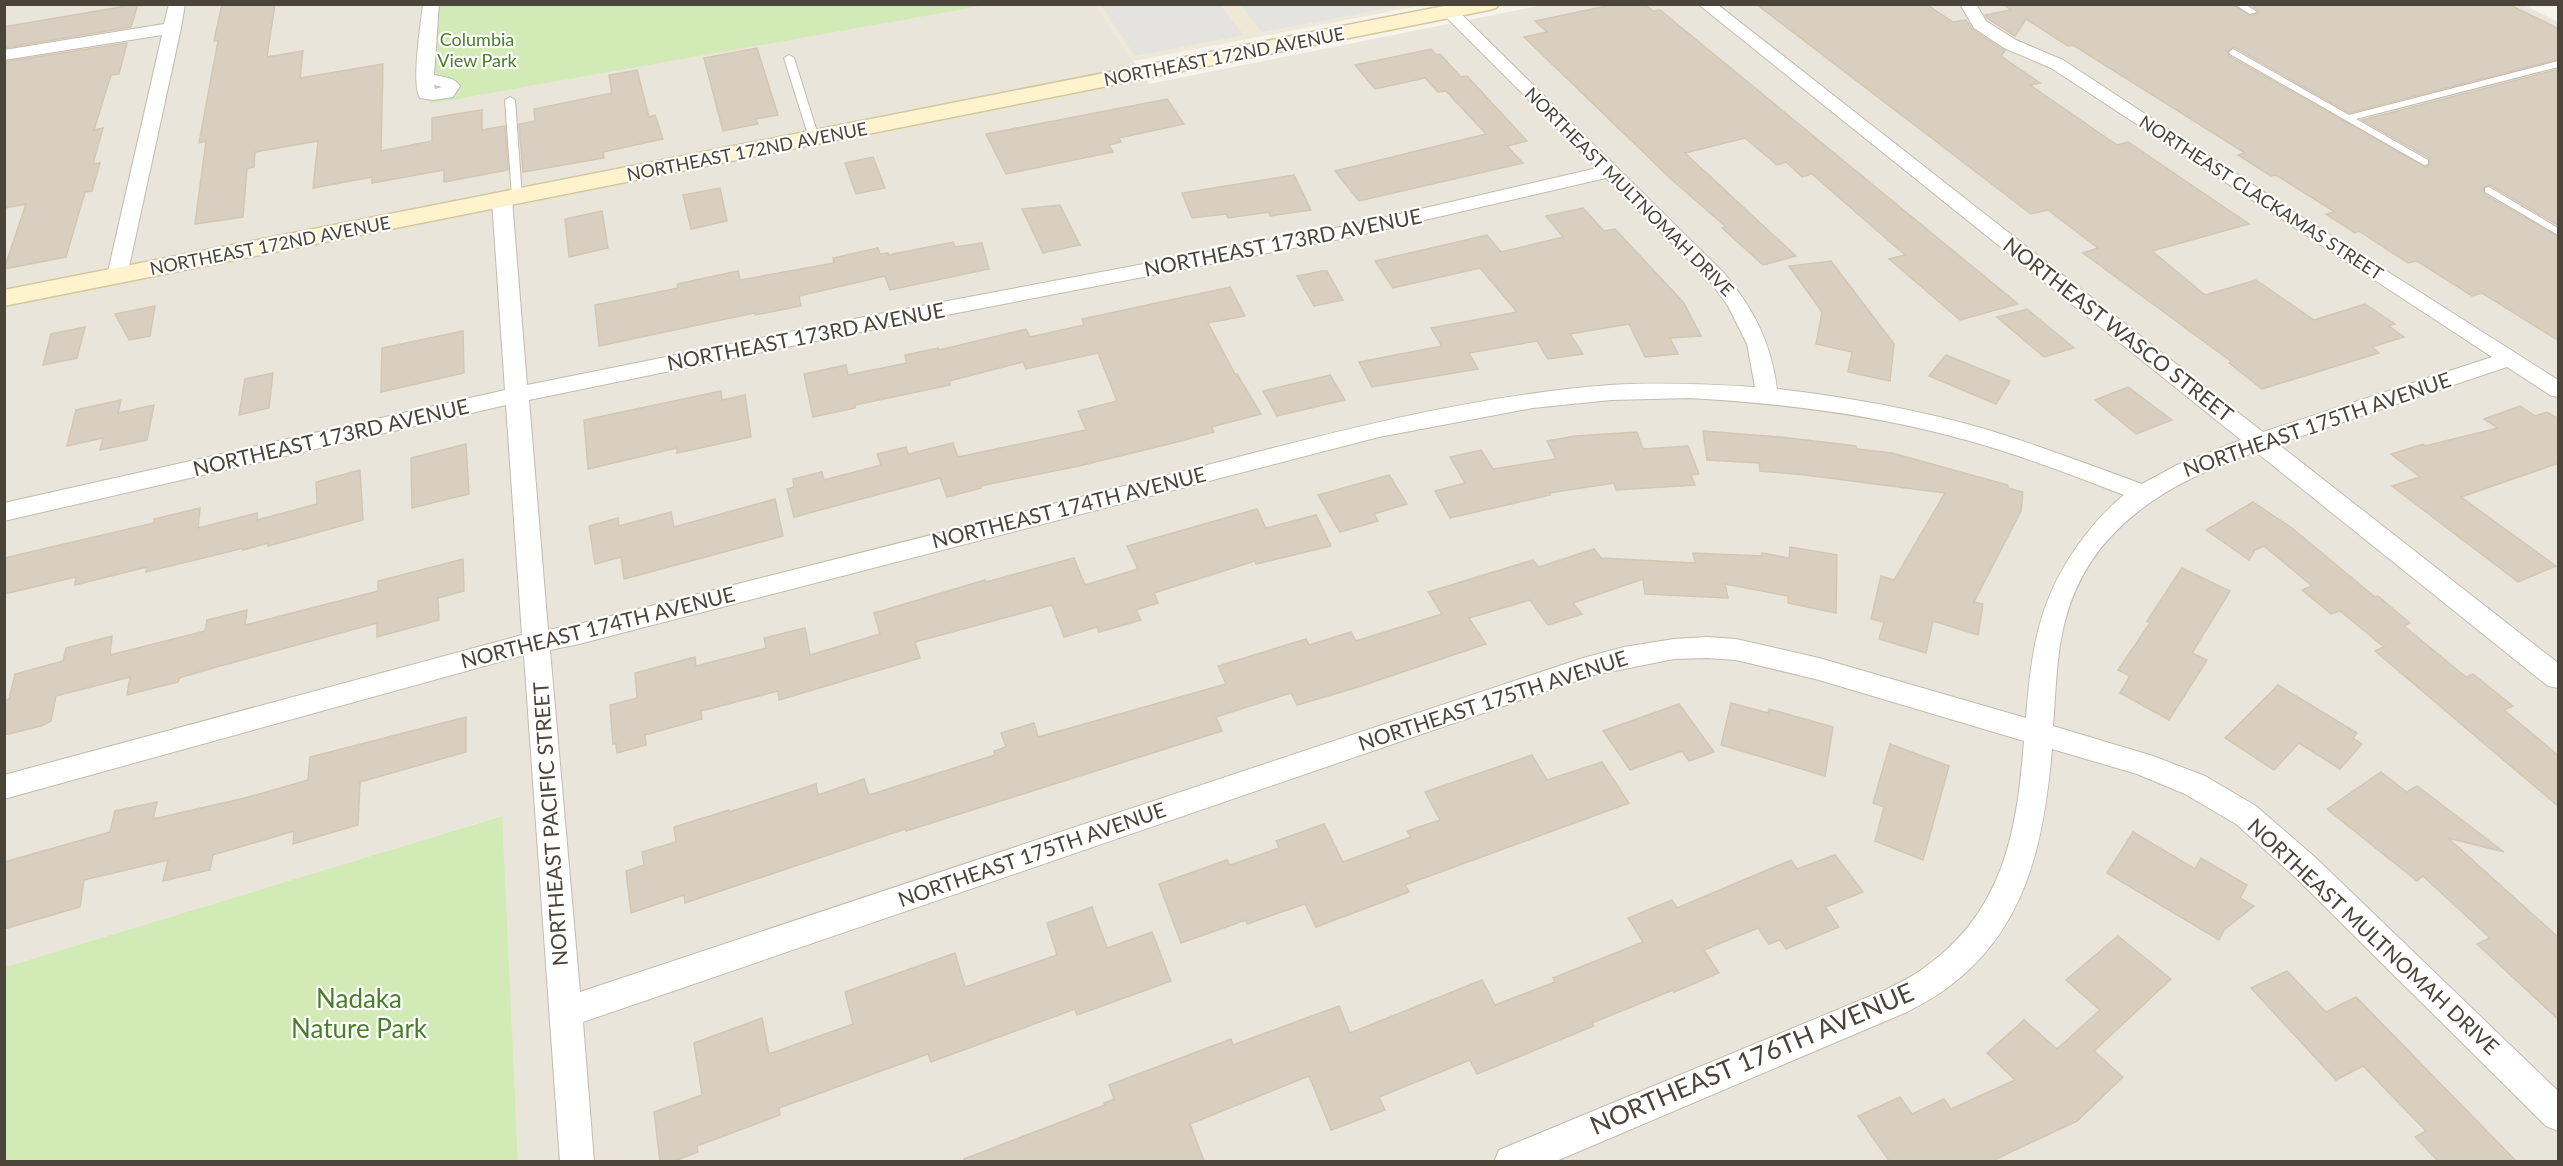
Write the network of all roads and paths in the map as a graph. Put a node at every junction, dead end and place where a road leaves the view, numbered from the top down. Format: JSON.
{"nodes":[{"id":1,"x":177,"y":4,"type":"edge"},
{"id":2,"x":431,"y":4,"type":"edge"},
{"id":3,"x":1490,"y":4,"type":"edge"},
{"id":4,"x":1706,"y":4,"type":"edge"},
{"id":5,"x":1968,"y":4,"type":"edge"},
{"id":6,"x":2238,"y":4,"type":"edge"},
{"id":7,"x":1450,"y":12,"type":"junction"},
{"id":8,"x":2253,"y":12,"type":"dead end"},
{"id":9,"x":173,"y":28,"type":"junction"},
{"id":10,"x":2232,"y":51,"type":"dead end"},
{"id":11,"x":4,"y":56,"type":"edge"},
{"id":12,"x":789,"y":58,"type":"dead end"},
{"id":13,"x":2559,"y":64,"type":"edge"},
{"id":14,"x":425,"y":78,"type":"dead end"},
{"id":15,"x":510,"y":100,"type":"dead end"},
{"id":16,"x":2349,"y":118,"type":"junction"},
{"id":17,"x":814,"y":138,"type":"junction"},
{"id":18,"x":2424,"y":162,"type":"dead end"},
{"id":19,"x":1610,"y":171,"type":"junction"},
{"id":20,"x":2489,"y":190,"type":"dead end"},
{"id":21,"x":509,"y":199,"type":"junction"},
{"id":22,"x":2559,"y":232,"type":"edge"},
{"id":23,"x":117,"y":276,"type":"junction"},
{"id":24,"x":4,"y":298,"type":"edge"},
{"id":25,"x":2510,"y":359,"type":"junction"},
{"id":26,"x":2559,"y":390,"type":"edge"},
{"id":27,"x":516,"y":395,"type":"junction"},
{"id":28,"x":1767,"y":395,"type":"junction"},
{"id":29,"x":2260,"y":442,"type":"junction"},
{"id":30,"x":2143,"y":493,"type":"junction"},
{"id":31,"x":4,"y":512,"type":"edge"},
{"id":32,"x":536,"y":642,"type":"junction"},
{"id":33,"x":2559,"y":678,"type":"edge"},
{"id":34,"x":2039,"y":733,"type":"junction"},
{"id":35,"x":4,"y":787,"type":"edge"},
{"id":36,"x":566,"y":1012,"type":"junction"},
{"id":37,"x":2559,"y":1114,"type":"edge"},
{"id":38,"x":577,"y":1161,"type":"edge"},
{"id":39,"x":1511,"y":1161,"type":"edge"}],
"edges":[{"from":1,"to":9,"type":"street"},
{"from":2,"to":14,"type":"street"},
{"from":3,"to":7,"type":"street","name":"NORTHEAST 172ND AVENUE"},
{"from":4,"to":29,"type":"street","name":"NORTHEAST WASCO STREET"},
{"from":5,"to":25,"type":"street","name":"NORTHEAST CLACKAMAS STREET"},
{"from":6,"to":8,"type":"lane"},
{"from":7,"to":17,"type":"street","name":"NORTHEAST 172ND AVENUE"},
{"from":7,"to":19,"type":"street","name":"NORTHEAST MULTNOMAH DRIVE"},
{"from":9,"to":11,"type":"street"},
{"from":9,"to":23,"type":"street"},
{"from":10,"to":16,"type":"lane"},
{"from":12,"to":17,"type":"lane"},
{"from":13,"to":16,"type":"lane"},
{"from":15,"to":21,"type":"lane"},
{"from":16,"to":18,"type":"lane"},
{"from":17,"to":21,"type":"street","name":"NORTHEAST 172ND AVENUE"},
{"from":19,"to":27,"type":"street","name":"NORTHEAST 173RD AVENUE"},
{"from":19,"to":28,"type":"street","name":"NORTHEAST MULTNOMAH DRIVE"},
{"from":20,"to":22,"type":"lane"},
{"from":21,"to":23,"type":"street","name":"NORTHEAST 172ND AVENUE"},
{"from":21,"to":27,"type":"street","name":"NORTHEAST PACIFIC STREET"},
{"from":23,"to":24,"type":"street","name":"NORTHEAST 172ND AVENUE"},
{"from":25,"to":26,"type":"street","name":"NORTHEAST CLACKAMAS STREET"},
{"from":25,"to":29,"type":"street","name":"NORTHEAST 175TH AVENUE"},
{"from":27,"to":31,"type":"street","name":"NORTHEAST 173RD AVENUE"},
{"from":27,"to":32,"type":"street","name":"NORTHEAST PACIFIC STREET"},
{"from":28,"to":30,"type":"street","name":"NORTHEAST 174TH AVENUE"},
{"from":28,"to":32,"type":"street","name":"NORTHEAST 174TH AVENUE"},
{"from":29,"to":30,"type":"street","name":"NORTHEAST 175TH AVENUE"},
{"from":29,"to":33,"type":"street","name":"NORTHEAST WASCO STREET"},
{"from":30,"to":34,"type":"street","name":"NORTHEAST 175TH AVENUE"},
{"from":32,"to":35,"type":"street","name":"NORTHEAST 174TH AVENUE"},
{"from":32,"to":36,"type":"street","name":"NORTHEAST PACIFIC STREET"},
{"from":34,"to":36,"type":"street","name":"NORTHEAST 175TH AVENUE"},
{"from":34,"to":37,"type":"street","name":"NORTHEAST MULTNOMAH DRIVE"},
{"from":34,"to":39,"type":"street","name":"NORTHEAST 176TH AVENUE"},
{"from":36,"to":38,"type":"street","name":"NORTHEAST PACIFIC STREET"}]}
